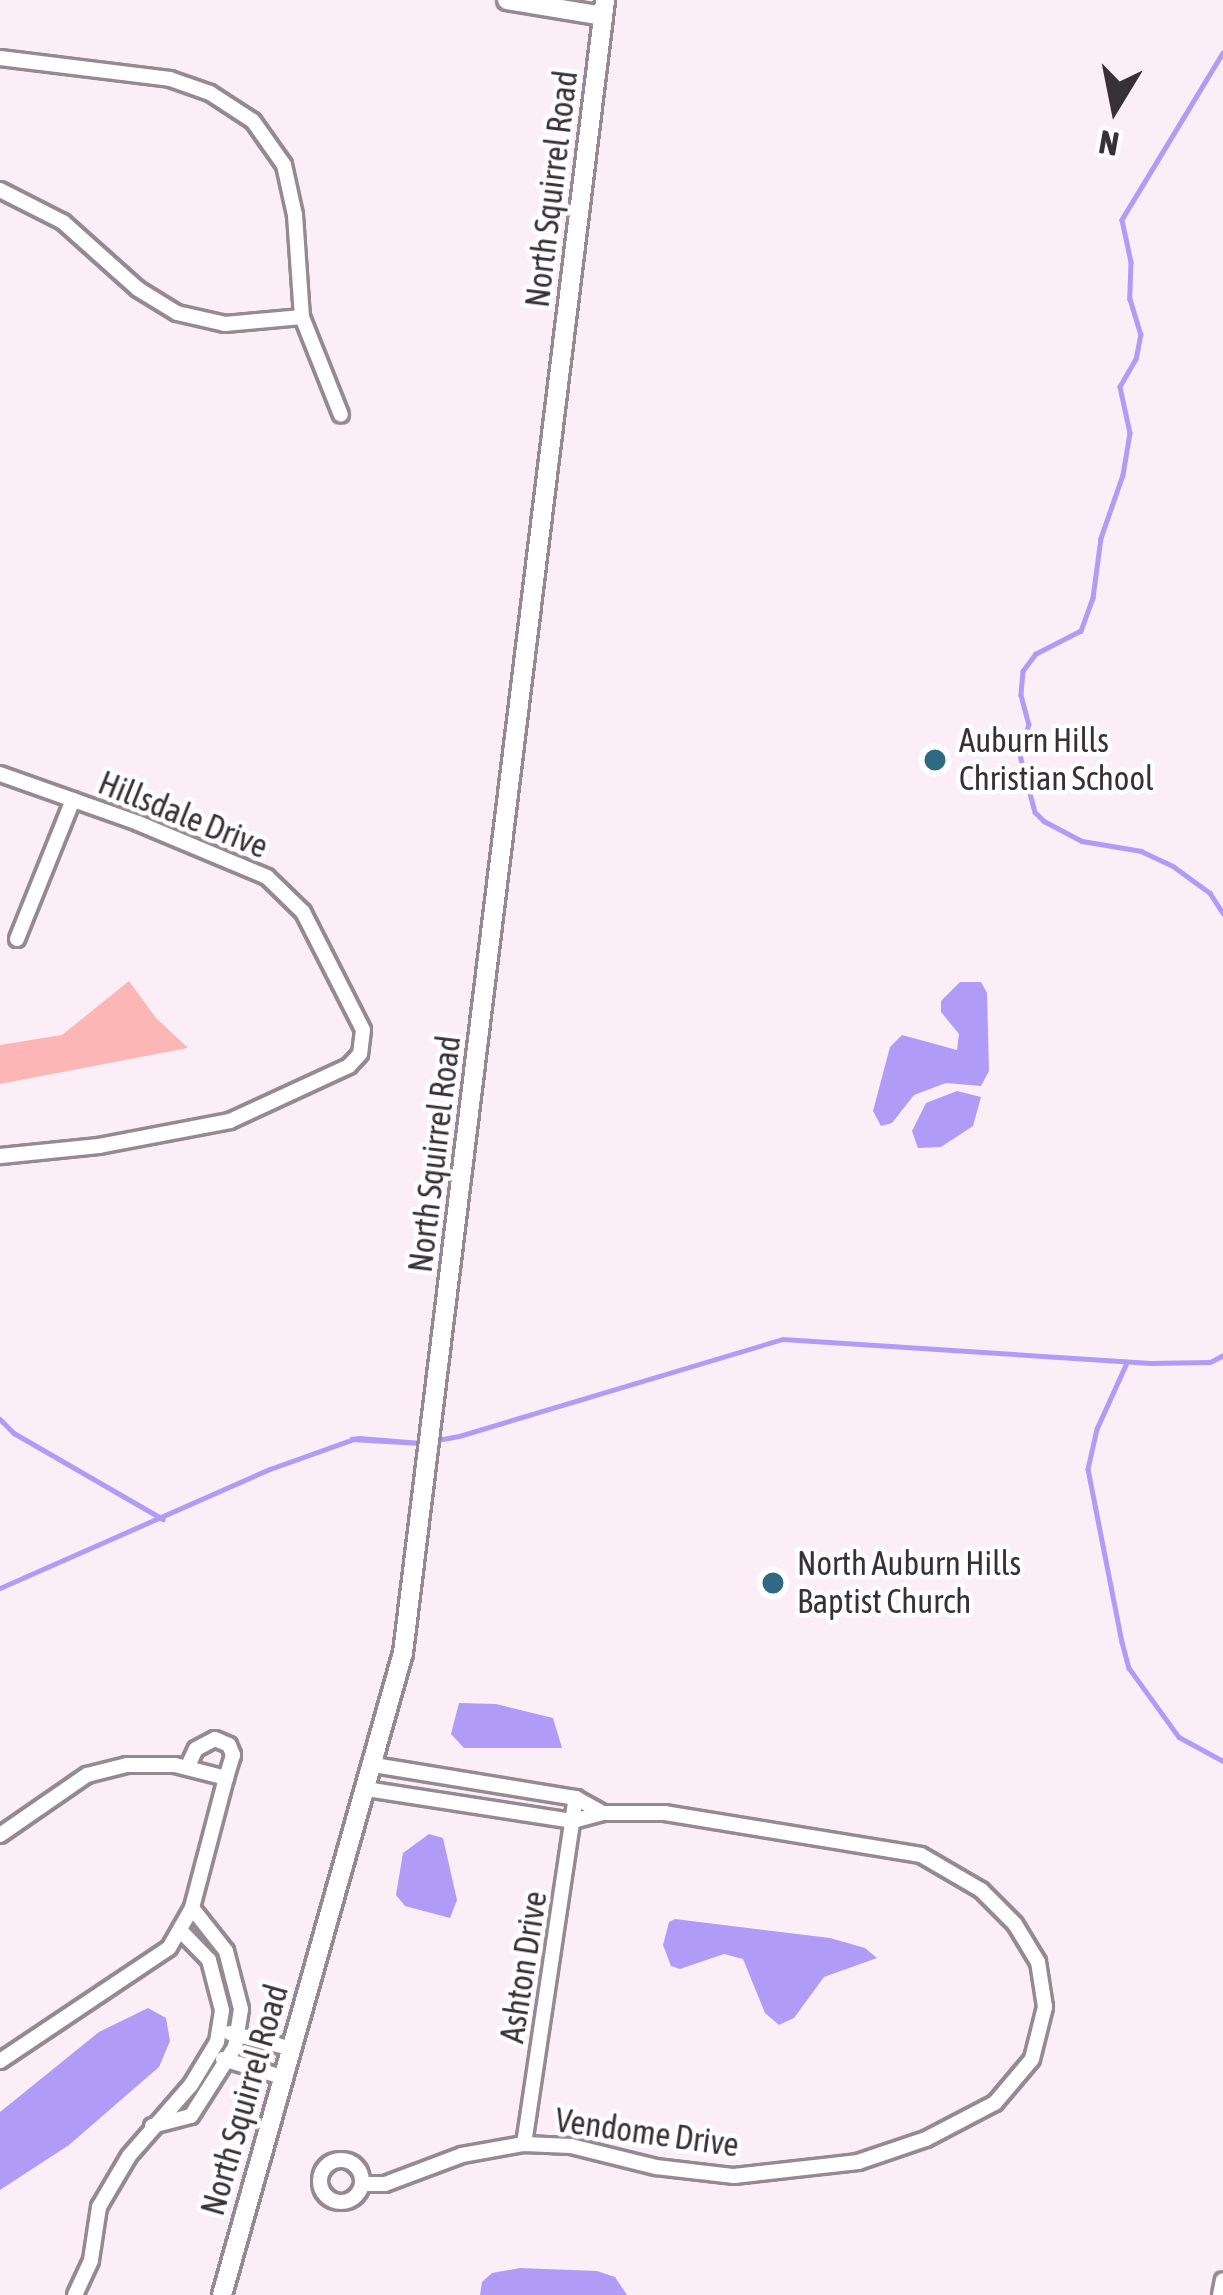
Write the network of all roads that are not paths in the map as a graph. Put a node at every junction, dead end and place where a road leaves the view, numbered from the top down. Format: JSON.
{"nodes":[{"id":1,"x":507,"y":0,"type":"edge"},
{"id":2,"x":604,"y":8,"type":"edge"},
{"id":3,"x":0,"y":58,"type":"edge"},
{"id":4,"x":0,"y":190,"type":"edge"},
{"id":5,"x":302,"y":317,"type":"junction"},
{"id":6,"x":341,"y":415,"type":"dead end"},
{"id":7,"x":0,"y":774,"type":"edge"},
{"id":8,"x":73,"y":800,"type":"junction"},
{"id":9,"x":17,"y":939,"type":"dead end"},
{"id":10,"x":0,"y":1156,"type":"edge"},
{"id":11,"x":374,"y":1765,"type":"junction"},
{"id":12,"x":187,"y":1768,"type":"junction"},
{"id":13,"x":226,"y":1778,"type":"junction"},
{"id":14,"x":478,"y":1783,"type":"junction"},
{"id":15,"x":367,"y":1790,"type":"junction"},
{"id":16,"x":576,"y":1798,"type":"junction"},
{"id":17,"x":475,"y":1806,"type":"junction"},
{"id":18,"x":603,"y":1814,"type":"junction"},
{"id":19,"x":573,"y":1822,"type":"junction"},
{"id":20,"x":0,"y":1835,"type":"edge"},
{"id":21,"x":192,"y":1908,"type":"junction"},
{"id":22,"x":181,"y":1930,"type":"junction"},
{"id":23,"x":219,"y":2030,"type":"junction"},
{"id":24,"x":237,"y":2035,"type":"junction"},
{"id":25,"x":289,"y":2048,"type":"junction"},
{"id":26,"x":212,"y":2056,"type":"junction"},
{"id":27,"x":0,"y":2061,"type":"edge"},
{"id":28,"x":230,"y":2061,"type":"junction"},
{"id":29,"x":282,"y":2077,"type":"junction"},
{"id":30,"x":152,"y":2126,"type":"junction"},
{"id":31,"x":524,"y":2144,"type":"junction"},
{"id":32,"x":362,"y":2184,"type":"dead end"},
{"id":33,"x":1223,"y":2280,"type":"edge"},
{"id":34,"x":75,"y":2295,"type":"edge"},
{"id":35,"x":222,"y":2295,"type":"edge"},
{"id":36,"x":1220,"y":2295,"type":"edge"}],
"edges":[{"from":1,"to":2,"type":"street"},
{"from":2,"to":11,"type":"street","name":"North Squirrel Road"},
{"from":3,"to":5,"type":"street"},
{"from":4,"to":5,"type":"street"},
{"from":5,"to":6,"type":"street"},
{"from":7,"to":8,"type":"street","name":"Hillsdale Drive"},
{"from":8,"to":9,"type":"street"},
{"from":8,"to":10,"type":"street","name":"Hillsdale Drive"},
{"from":11,"to":14,"type":"street"},
{"from":11,"to":15,"type":"street","name":"North Squirrel Road"},
{"from":12,"to":13,"type":"street"},
{"from":12,"to":13,"type":"street"},
{"from":12,"to":20,"type":"street"},
{"from":13,"to":21,"type":"street"},
{"from":14,"to":16,"type":"street"},
{"from":14,"to":17,"type":"street"},
{"from":15,"to":17,"type":"street","name":"Vendome Drive"},
{"from":15,"to":25,"type":"street","name":"North Squirrel Road"},
{"from":16,"to":18,"type":"street"},
{"from":16,"to":19,"type":"street","name":"Ashton Drive"},
{"from":17,"to":19,"type":"street","name":"Vendome Drive"},
{"from":18,"to":19,"type":"street","name":"Vendome Drive"},
{"from":18,"to":31,"type":"street","name":"Vendome Drive"},
{"from":19,"to":31,"type":"street","name":"Ashton Drive"},
{"from":21,"to":22,"type":"street"},
{"from":21,"to":24,"type":"street"},
{"from":22,"to":23,"type":"street"},
{"from":22,"to":27,"type":"street"},
{"from":23,"to":24,"type":"street"},
{"from":23,"to":26,"type":"street"},
{"from":24,"to":25,"type":"street"},
{"from":24,"to":28,"type":"street"},
{"from":25,"to":29,"type":"street","name":"North Squirrel Road"},
{"from":26,"to":28,"type":"street"},
{"from":26,"to":30,"type":"street"},
{"from":28,"to":29,"type":"street"},
{"from":28,"to":30,"type":"street"},
{"from":29,"to":35,"type":"street","name":"North Squirrel Road"},
{"from":30,"to":34,"type":"street"},
{"from":31,"to":32,"type":"street","name":"Vendome Drive"},
{"from":33,"to":36,"type":"street"}]}
